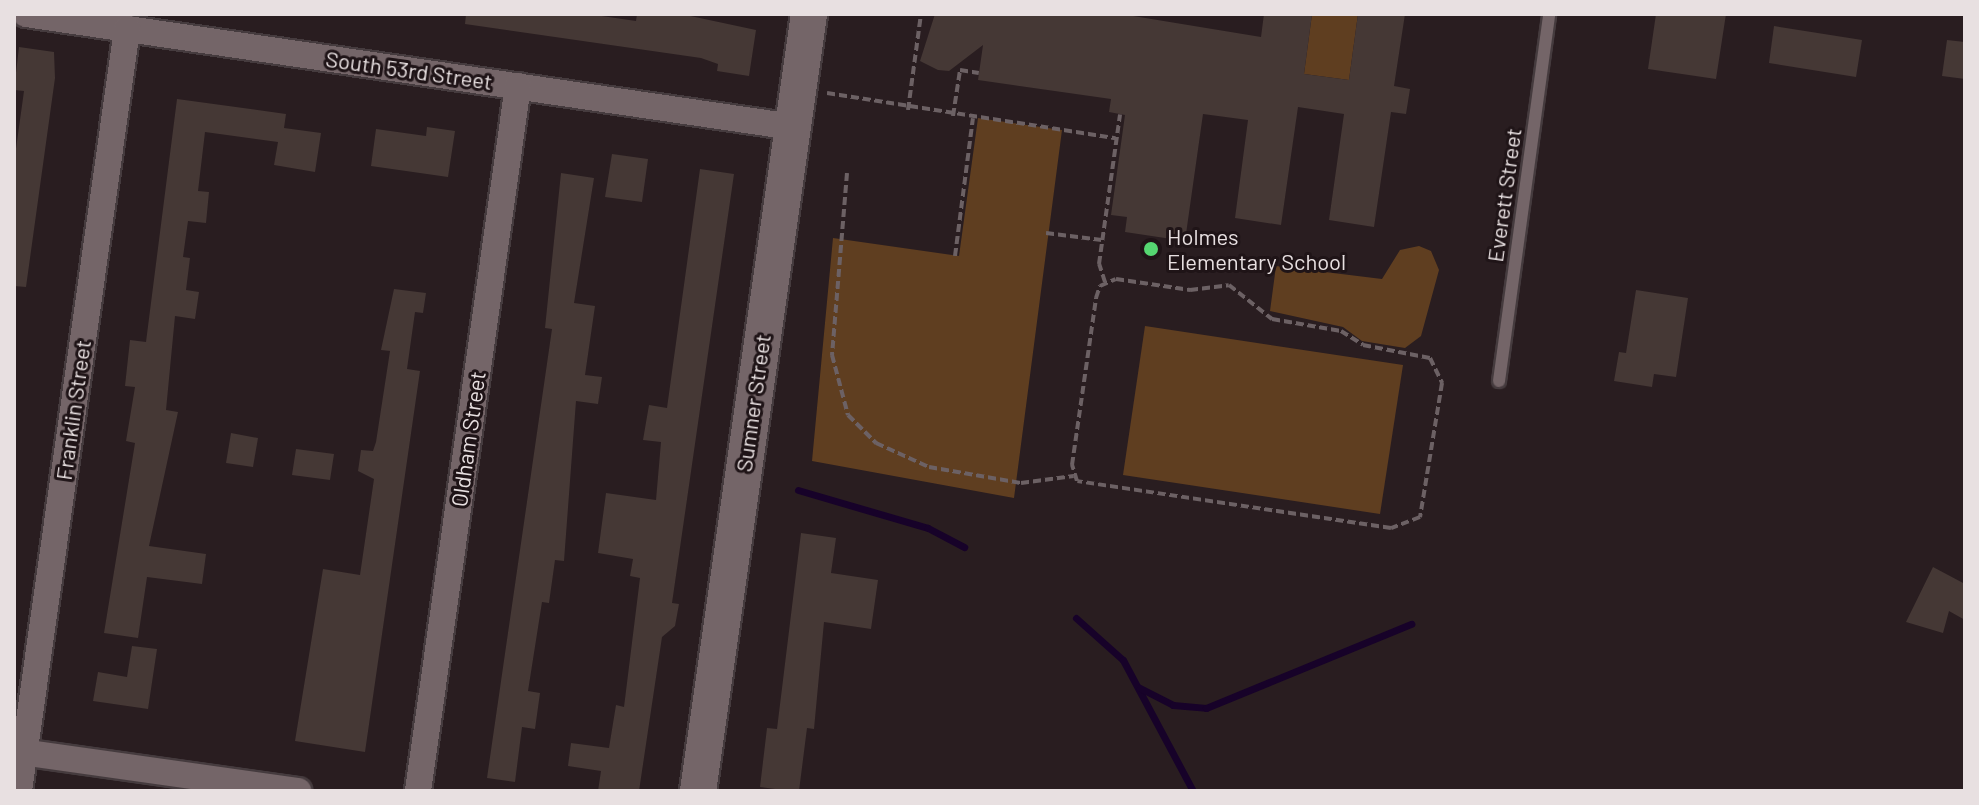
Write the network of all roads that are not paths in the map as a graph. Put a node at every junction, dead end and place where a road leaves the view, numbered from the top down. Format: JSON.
{"nodes":[{"id":1,"x":26,"y":14,"type":"edge"},
{"id":2,"x":809,"y":14,"type":"edge"},
{"id":3,"x":1549,"y":14,"type":"edge"},
{"id":4,"x":63,"y":17,"type":"edge"},
{"id":5,"x":127,"y":29,"type":"junction"},
{"id":6,"x":518,"y":86,"type":"junction"},
{"id":7,"x":793,"y":127,"type":"junction"},
{"id":8,"x":1499,"y":381,"type":"dead end"},
{"id":9,"x":19,"y":751,"type":"edge"},
{"id":10,"x":19,"y":791,"type":"edge"},
{"id":11,"x":298,"y":791,"type":"edge"},
{"id":12,"x":418,"y":791,"type":"edge"},
{"id":13,"x":698,"y":791,"type":"edge"}],
"edges":[{"from":1,"to":4,"type":"street","name":"South 53rd Street"},
{"from":2,"to":7,"type":"street","name":"Sumner Street"},
{"from":3,"to":8,"type":"lane","name":"Everett Street"},
{"from":4,"to":5,"type":"street","name":"South 53rd Street"},
{"from":5,"to":6,"type":"street","name":"South 53rd Street"},
{"from":5,"to":9,"type":"street","name":"Franklin Street"},
{"from":6,"to":7,"type":"street","name":"South 53rd Street"},
{"from":6,"to":12,"type":"street","name":"Oldham Street"},
{"from":7,"to":13,"type":"street","name":"Sumner Street"},
{"from":9,"to":10,"type":"street","name":"Franklin Street"},
{"from":9,"to":11,"type":"street"}]}
